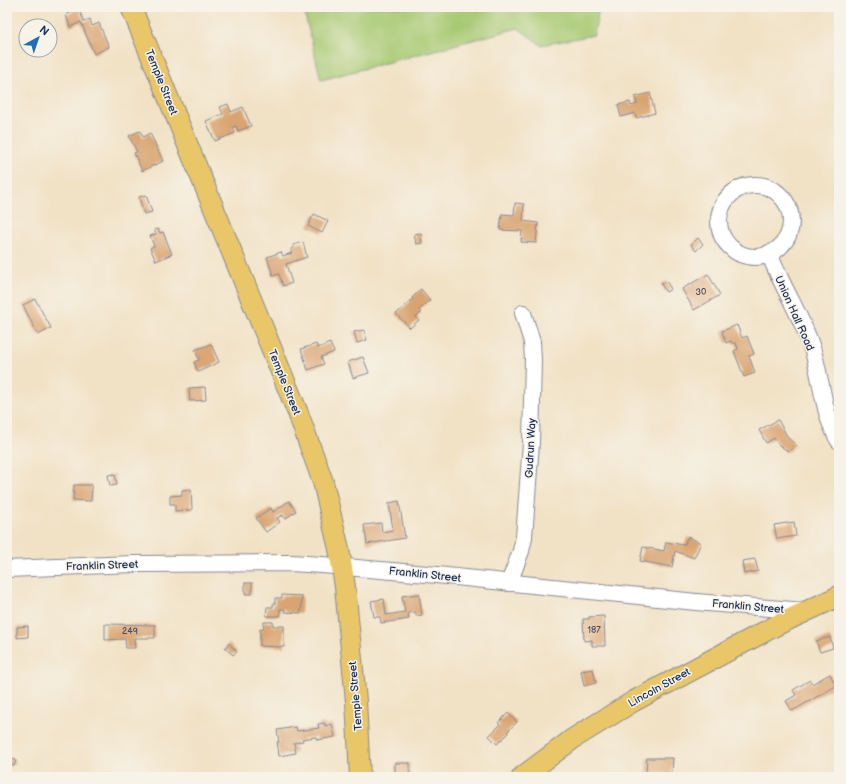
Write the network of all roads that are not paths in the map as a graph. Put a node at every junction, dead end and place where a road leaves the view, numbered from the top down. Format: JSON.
{"nodes":[{"id":1,"x":131,"y":7,"type":"edge"},
{"id":2,"x":769,"y":253,"type":"junction"},
{"id":3,"x":523,"y":313,"type":"dead end"},
{"id":4,"x":839,"y":441,"type":"edge"},
{"id":5,"x":342,"y":566,"type":"junction"},
{"id":6,"x":7,"y":568,"type":"edge"},
{"id":7,"x":509,"y":583,"type":"junction"},
{"id":8,"x":839,"y":596,"type":"edge"},
{"id":9,"x":805,"y":611,"type":"junction"},
{"id":10,"x":360,"y":777,"type":"edge"},
{"id":11,"x":522,"y":777,"type":"edge"}],
"edges":[{"from":1,"to":5,"type":"main road","name":"Temple Street"},
{"from":2,"to":2,"type":"street"},
{"from":2,"to":4,"type":"street","name":"Union Hall Road"},
{"from":3,"to":7,"type":"street","name":"Gudrun Way"},
{"from":5,"to":6,"type":"street","name":"Franklin Street"},
{"from":5,"to":7,"type":"street","name":"Franklin Street"},
{"from":5,"to":10,"type":"main road","name":"Temple Street"},
{"from":7,"to":9,"type":"street","name":"Franklin Street"},
{"from":8,"to":9,"type":"main road","name":"Franklin Street"},
{"from":9,"to":11,"type":"main road","name":"Lincoln Street"}]}
